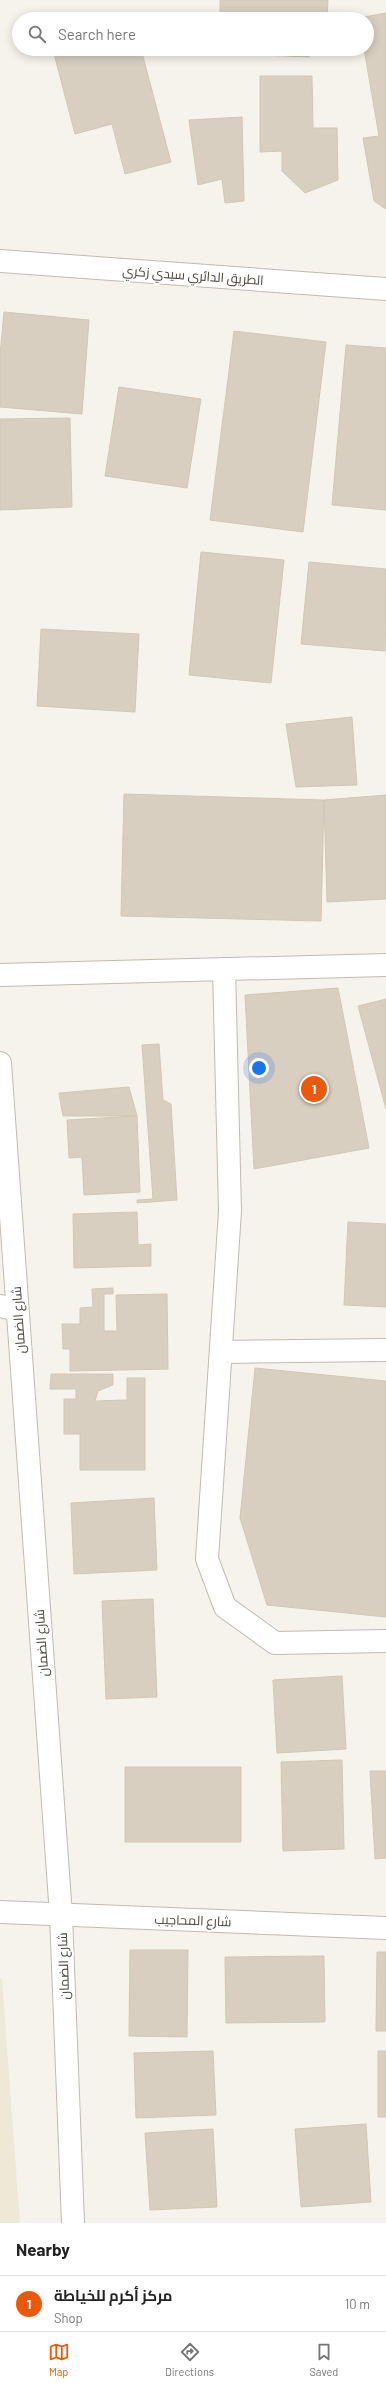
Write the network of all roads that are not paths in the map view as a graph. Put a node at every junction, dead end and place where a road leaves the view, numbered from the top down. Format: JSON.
{"nodes":[{"id":1,"x":0,"y":261,"type":"edge"},
{"id":2,"x":386,"y":289,"type":"edge"},
{"id":3,"x":386,"y":965,"type":"edge"},
{"id":4,"x":224,"y":969,"type":"junction"},
{"id":5,"x":0,"y":975,"type":"edge"},
{"id":6,"x":0,"y":1063,"type":"edge"},
{"id":7,"x":9,"y":1308,"type":"edge"},
{"id":8,"x":386,"y":1350,"type":"edge"},
{"id":9,"x":221,"y":1352,"type":"junction"},
{"id":10,"x":386,"y":1641,"type":"edge"},
{"id":11,"x":0,"y":1912,"type":"edge"},
{"id":12,"x":61,"y":1915,"type":"junction"},
{"id":13,"x":386,"y":1928,"type":"edge"},
{"id":14,"x":73,"y":2223,"type":"edge"}],
"edges":[{"from":1,"to":2,"type":"street","name":"الطريق الدائري سيدي زكري"},
{"from":3,"to":4,"type":"street"},
{"from":4,"to":5,"type":"street"},
{"from":4,"to":9,"type":"street"},
{"from":6,"to":7,"type":"street","name":"شارع الضمان"},
{"from":7,"to":12,"type":"street","name":"شارع الضمان"},
{"from":8,"to":9,"type":"street"},
{"from":9,"to":10,"type":"street"},
{"from":11,"to":12,"type":"street","name":"شارع المحاجيب"},
{"from":12,"to":13,"type":"street","name":"شارع المحاجيب"},
{"from":12,"to":14,"type":"street","name":"شارع الضمان"}]}
